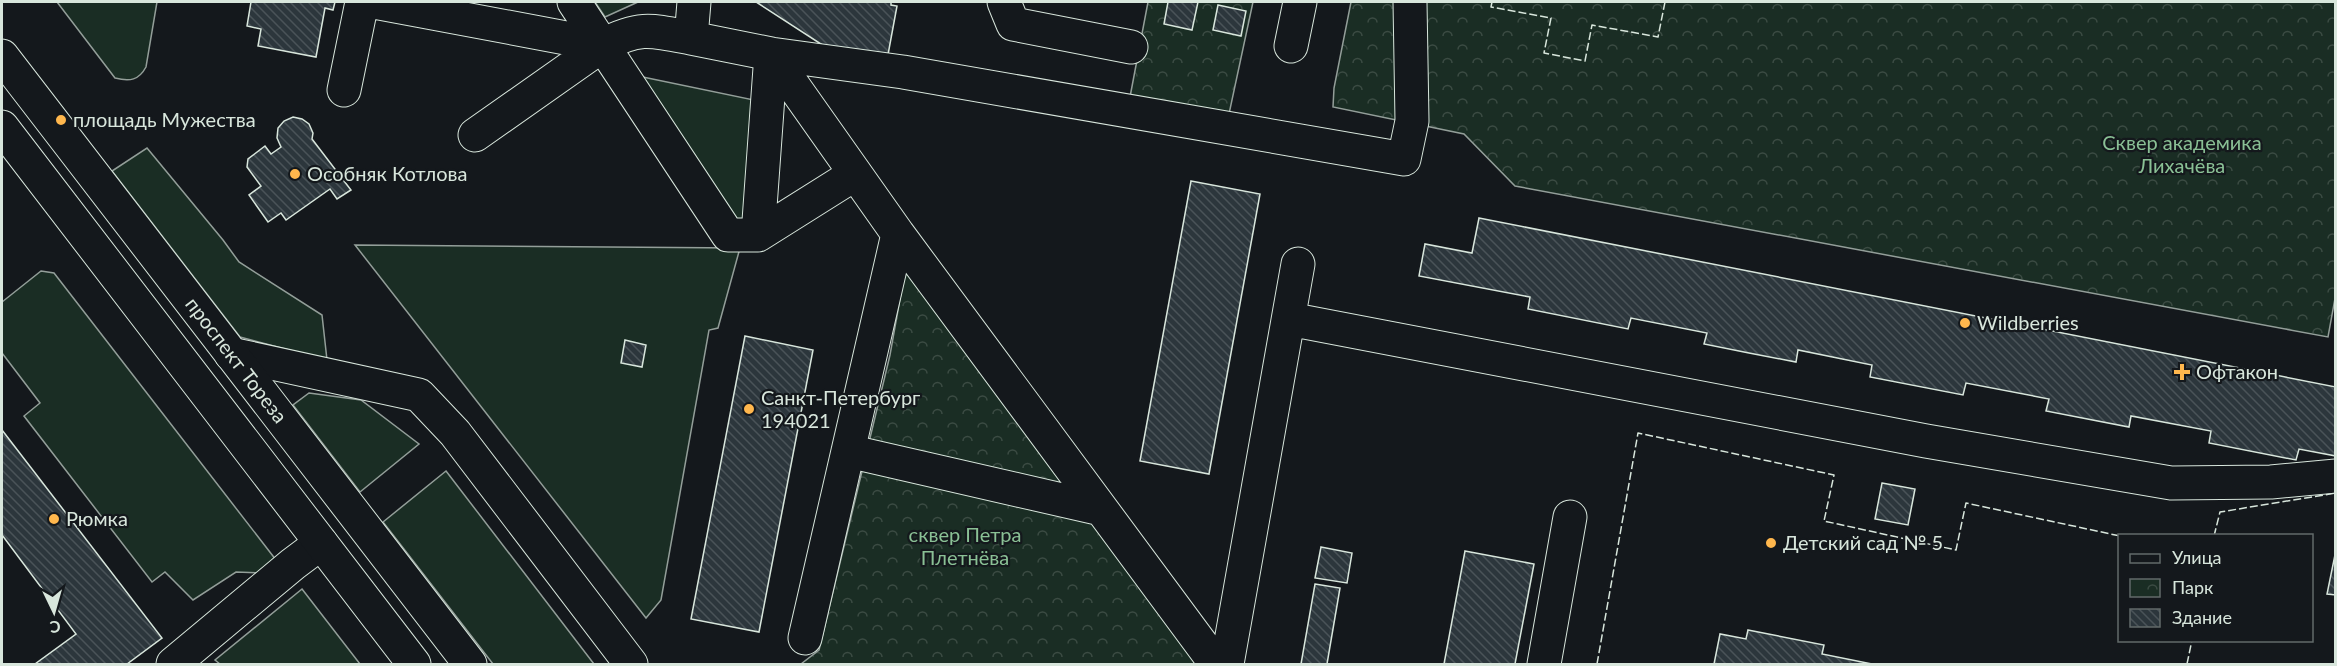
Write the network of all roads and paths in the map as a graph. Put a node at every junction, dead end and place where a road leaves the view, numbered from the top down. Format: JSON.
{"nodes":[{"id":1,"x":362,"y":2,"type":"edge"},
{"id":2,"x":374,"y":2,"type":"edge"},
{"id":3,"x":574,"y":2,"type":"edge"},
{"id":4,"x":694,"y":2,"type":"edge"},
{"id":5,"x":1004,"y":2,"type":"edge"},
{"id":6,"x":1300,"y":2,"type":"edge"},
{"id":7,"x":1410,"y":2,"type":"edge"},
{"id":8,"x":691,"y":38,"type":"junction"},
{"id":9,"x":603,"y":45,"type":"junction"},
{"id":10,"x":1291,"y":46,"type":"dead end"},
{"id":11,"x":1131,"y":47,"type":"dead end"},
{"id":12,"x":771,"y":54,"type":"junction"},
{"id":13,"x":2,"y":56,"type":"edge"},
{"id":14,"x":344,"y":90,"type":"dead end"},
{"id":15,"x":2,"y":127,"type":"edge"},
{"id":16,"x":475,"y":135,"type":"dead end"},
{"id":17,"x":855,"y":174,"type":"junction"},
{"id":18,"x":898,"y":234,"type":"junction"},
{"id":19,"x":758,"y":235,"type":"junction"},
{"id":20,"x":1298,"y":264,"type":"dead end"},
{"id":21,"x":1289,"y":319,"type":"junction"},
{"id":22,"x":231,"y":354,"type":"junction"},
{"id":23,"x":848,"y":451,"type":"junction"},
{"id":24,"x":2336,"y":476,"type":"edge"},
{"id":25,"x":1101,"y":509,"type":"junction"},
{"id":26,"x":1570,"y":518,"type":"dead end"},
{"id":27,"x":321,"y":543,"type":"junction"},
{"id":28,"x":805,"y":638,"type":"dead end"},
{"id":29,"x":173,"y":664,"type":"edge"},
{"id":30,"x":414,"y":664,"type":"edge"},
{"id":31,"x":470,"y":664,"type":"edge"},
{"id":32,"x":631,"y":664,"type":"edge"},
{"id":33,"x":1216,"y":664,"type":"edge"},
{"id":34,"x":1227,"y":664,"type":"edge"},
{"id":35,"x":1544,"y":664,"type":"edge"}],
"edges":[{"from":1,"to":14,"type":"main road"},
{"from":2,"to":9,"type":"main road"},
{"from":3,"to":9,"type":"main road"},
{"from":4,"to":8,"type":"main road"},
{"from":5,"to":11,"type":"main road"},
{"from":6,"to":10,"type":"main road"},
{"from":7,"to":12,"type":"main road"},
{"from":8,"to":9,"type":"main road"},
{"from":8,"to":12,"type":"main road"},
{"from":9,"to":16,"type":"main road"},
{"from":9,"to":19,"type":"main road"},
{"from":12,"to":17,"type":"main road"},
{"from":12,"to":19,"type":"main road"},
{"from":13,"to":22,"type":"main road","name":"проспект Тореза"},
{"from":15,"to":27,"type":"main road"},
{"from":17,"to":18,"type":"main road"},
{"from":17,"to":19,"type":"main road"},
{"from":18,"to":23,"type":"main road"},
{"from":18,"to":25,"type":"main road"},
{"from":20,"to":21,"type":"main road"},
{"from":21,"to":24,"type":"main road"},
{"from":21,"to":34,"type":"main road"},
{"from":22,"to":31,"type":"main road","name":"проспект Тореза"},
{"from":22,"to":32,"type":"main road"},
{"from":23,"to":25,"type":"main road"},
{"from":23,"to":28,"type":"main road"},
{"from":25,"to":33,"type":"main road"},
{"from":26,"to":35,"type":"main road"},
{"from":27,"to":29,"type":"main road"},
{"from":27,"to":30,"type":"main road"}]}
